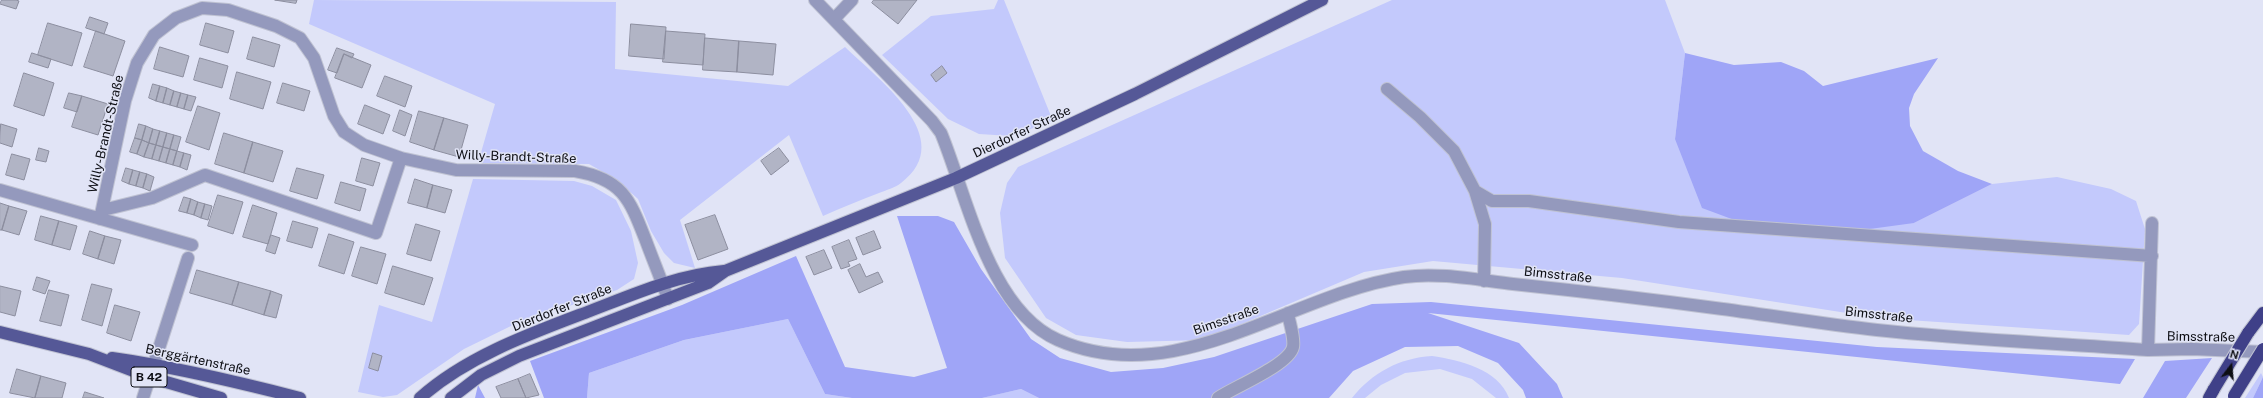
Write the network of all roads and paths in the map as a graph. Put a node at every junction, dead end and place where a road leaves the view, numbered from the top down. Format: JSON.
{"nodes":[{"id":1,"x":815,"y":0,"type":"edge"},
{"id":2,"x":852,"y":0,"type":"edge"},
{"id":3,"x":1322,"y":0,"type":"edge"},
{"id":4,"x":834,"y":19,"type":"junction"},
{"id":5,"x":1387,"y":89,"type":"dead end"},
{"id":6,"x":401,"y":158,"type":"junction"},
{"id":7,"x":956,"y":178,"type":"junction"},
{"id":8,"x":0,"y":190,"type":"edge"},
{"id":9,"x":1475,"y":192,"type":"junction"},
{"id":10,"x":101,"y":214,"type":"junction"},
{"id":11,"x":2152,"y":223,"type":"dead end"},
{"id":12,"x":192,"y":245,"type":"dead end"},
{"id":13,"x":2152,"y":256,"type":"junction"},
{"id":14,"x":188,"y":258,"type":"dead end"},
{"id":15,"x":726,"y":271,"type":"junction"},
{"id":16,"x":1484,"y":281,"type":"junction"},
{"id":17,"x":662,"y":284,"type":"junction"},
{"id":18,"x":668,"y":298,"type":"junction"},
{"id":19,"x":1288,"y":313,"type":"junction"},
{"id":20,"x":2263,"y":313,"type":"edge"},
{"id":21,"x":0,"y":332,"type":"edge"},
{"id":22,"x":2263,"y":349,"type":"edge"},
{"id":23,"x":2148,"y":350,"type":"junction"},
{"id":24,"x":2263,"y":352,"type":"edge"},
{"id":25,"x":89,"y":354,"type":"junction"},
{"id":26,"x":153,"y":364,"type":"junction"},
{"id":27,"x":149,"y":377,"type":"junction"},
{"id":28,"x":2211,"y":394,"type":"edge"},
{"id":29,"x":456,"y":396,"type":"edge"},
{"id":30,"x":2234,"y":397,"type":"edge"},
{"id":31,"x":143,"y":398,"type":"edge"},
{"id":32,"x":221,"y":398,"type":"edge"},
{"id":33,"x":300,"y":398,"type":"edge"},
{"id":34,"x":420,"y":398,"type":"edge"},
{"id":35,"x":1218,"y":398,"type":"edge"}],
"edges":[{"from":1,"to":4,"type":"street","name":"Bimsstraße"},
{"from":2,"to":4,"type":"street"},
{"from":3,"to":7,"type":"main road","name":"Dierdorfer Straße"},
{"from":4,"to":7,"type":"street","name":"Bimsstraße"},
{"from":5,"to":9,"type":"street"},
{"from":6,"to":10,"type":"street"},
{"from":6,"to":10,"type":"street","name":"Willy-Brandt-Straße"},
{"from":6,"to":17,"type":"street","name":"Willy-Brandt-Straße"},
{"from":7,"to":15,"type":"main road","name":"Dierdorfer Straße"},
{"from":7,"to":19,"type":"street","name":"Bimsstraße"},
{"from":8,"to":10,"type":"street"},
{"from":9,"to":13,"type":"street"},
{"from":9,"to":16,"type":"street"},
{"from":10,"to":12,"type":"street"},
{"from":11,"to":13,"type":"street"},
{"from":13,"to":23,"type":"street"},
{"from":14,"to":26,"type":"street"},
{"from":15,"to":17,"type":"main road","name":"Dierdorfer Straße"},
{"from":15,"to":18,"type":"main road","name":"Dierdorfer Straße"},
{"from":16,"to":19,"type":"street","name":"Bimsstraße"},
{"from":16,"to":23,"type":"street","name":"Bimsstraße"},
{"from":17,"to":18,"type":"street","name":"Willy-Brandt-Straße"},
{"from":17,"to":34,"type":"main road","name":"Dierdorfer Straße"},
{"from":18,"to":29,"type":"main road","name":"Dierdorfer Straße"},
{"from":19,"to":35,"type":"street"},
{"from":20,"to":28,"type":"highway","bridge":true},
{"from":21,"to":25,"type":"main road","name":"Berggärtenstraße","number":"B 42"},
{"from":22,"to":30,"type":"highway","bridge":true},
{"from":23,"to":24,"type":"street","name":"Bimsstraße"},
{"from":25,"to":26,"type":"main road","name":"Berggärtenstraße","number":"B 42"},
{"from":25,"to":27,"type":"main road","name":"Berggärtenstraße","number":"B 42"},
{"from":26,"to":27,"type":"street"},
{"from":26,"to":33,"type":"main road","name":"Berggärtenstraße","number":"B 42"},
{"from":27,"to":31,"type":"street"},
{"from":27,"to":32,"type":"main road","name":"Berggärtenstraße","number":"B 42"}]}
